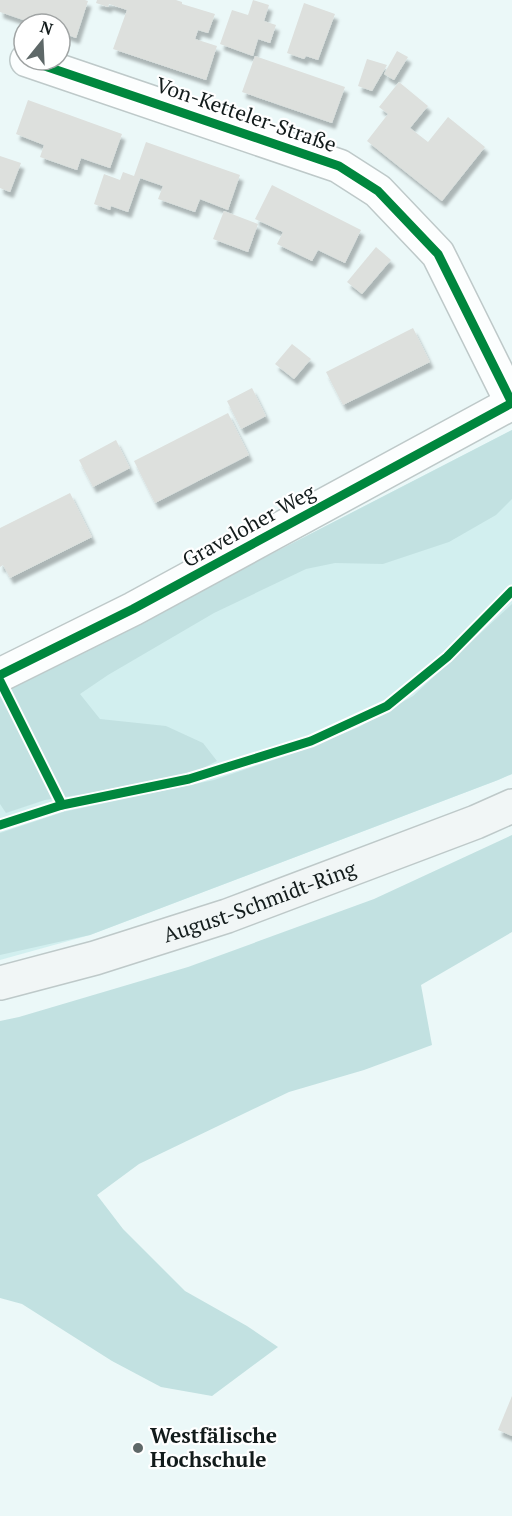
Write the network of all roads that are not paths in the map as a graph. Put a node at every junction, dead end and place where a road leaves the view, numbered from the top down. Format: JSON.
{"nodes":[{"id":1,"x":64,"y":72,"type":"edge"},
{"id":2,"x":512,"y":403,"type":"edge"},
{"id":3,"x":0,"y":675,"type":"edge"},
{"id":4,"x":512,"y":806,"type":"edge"},
{"id":5,"x":0,"y":983,"type":"edge"}],
"edges":[{"from":1,"to":2,"type":"street","name":"Von-Ketteler-Straße"},
{"from":2,"to":3,"type":"street","name":"Graveloher Weg"},
{"from":4,"to":5,"type":"main road","name":"August-Schmidt-Ring"}]}
